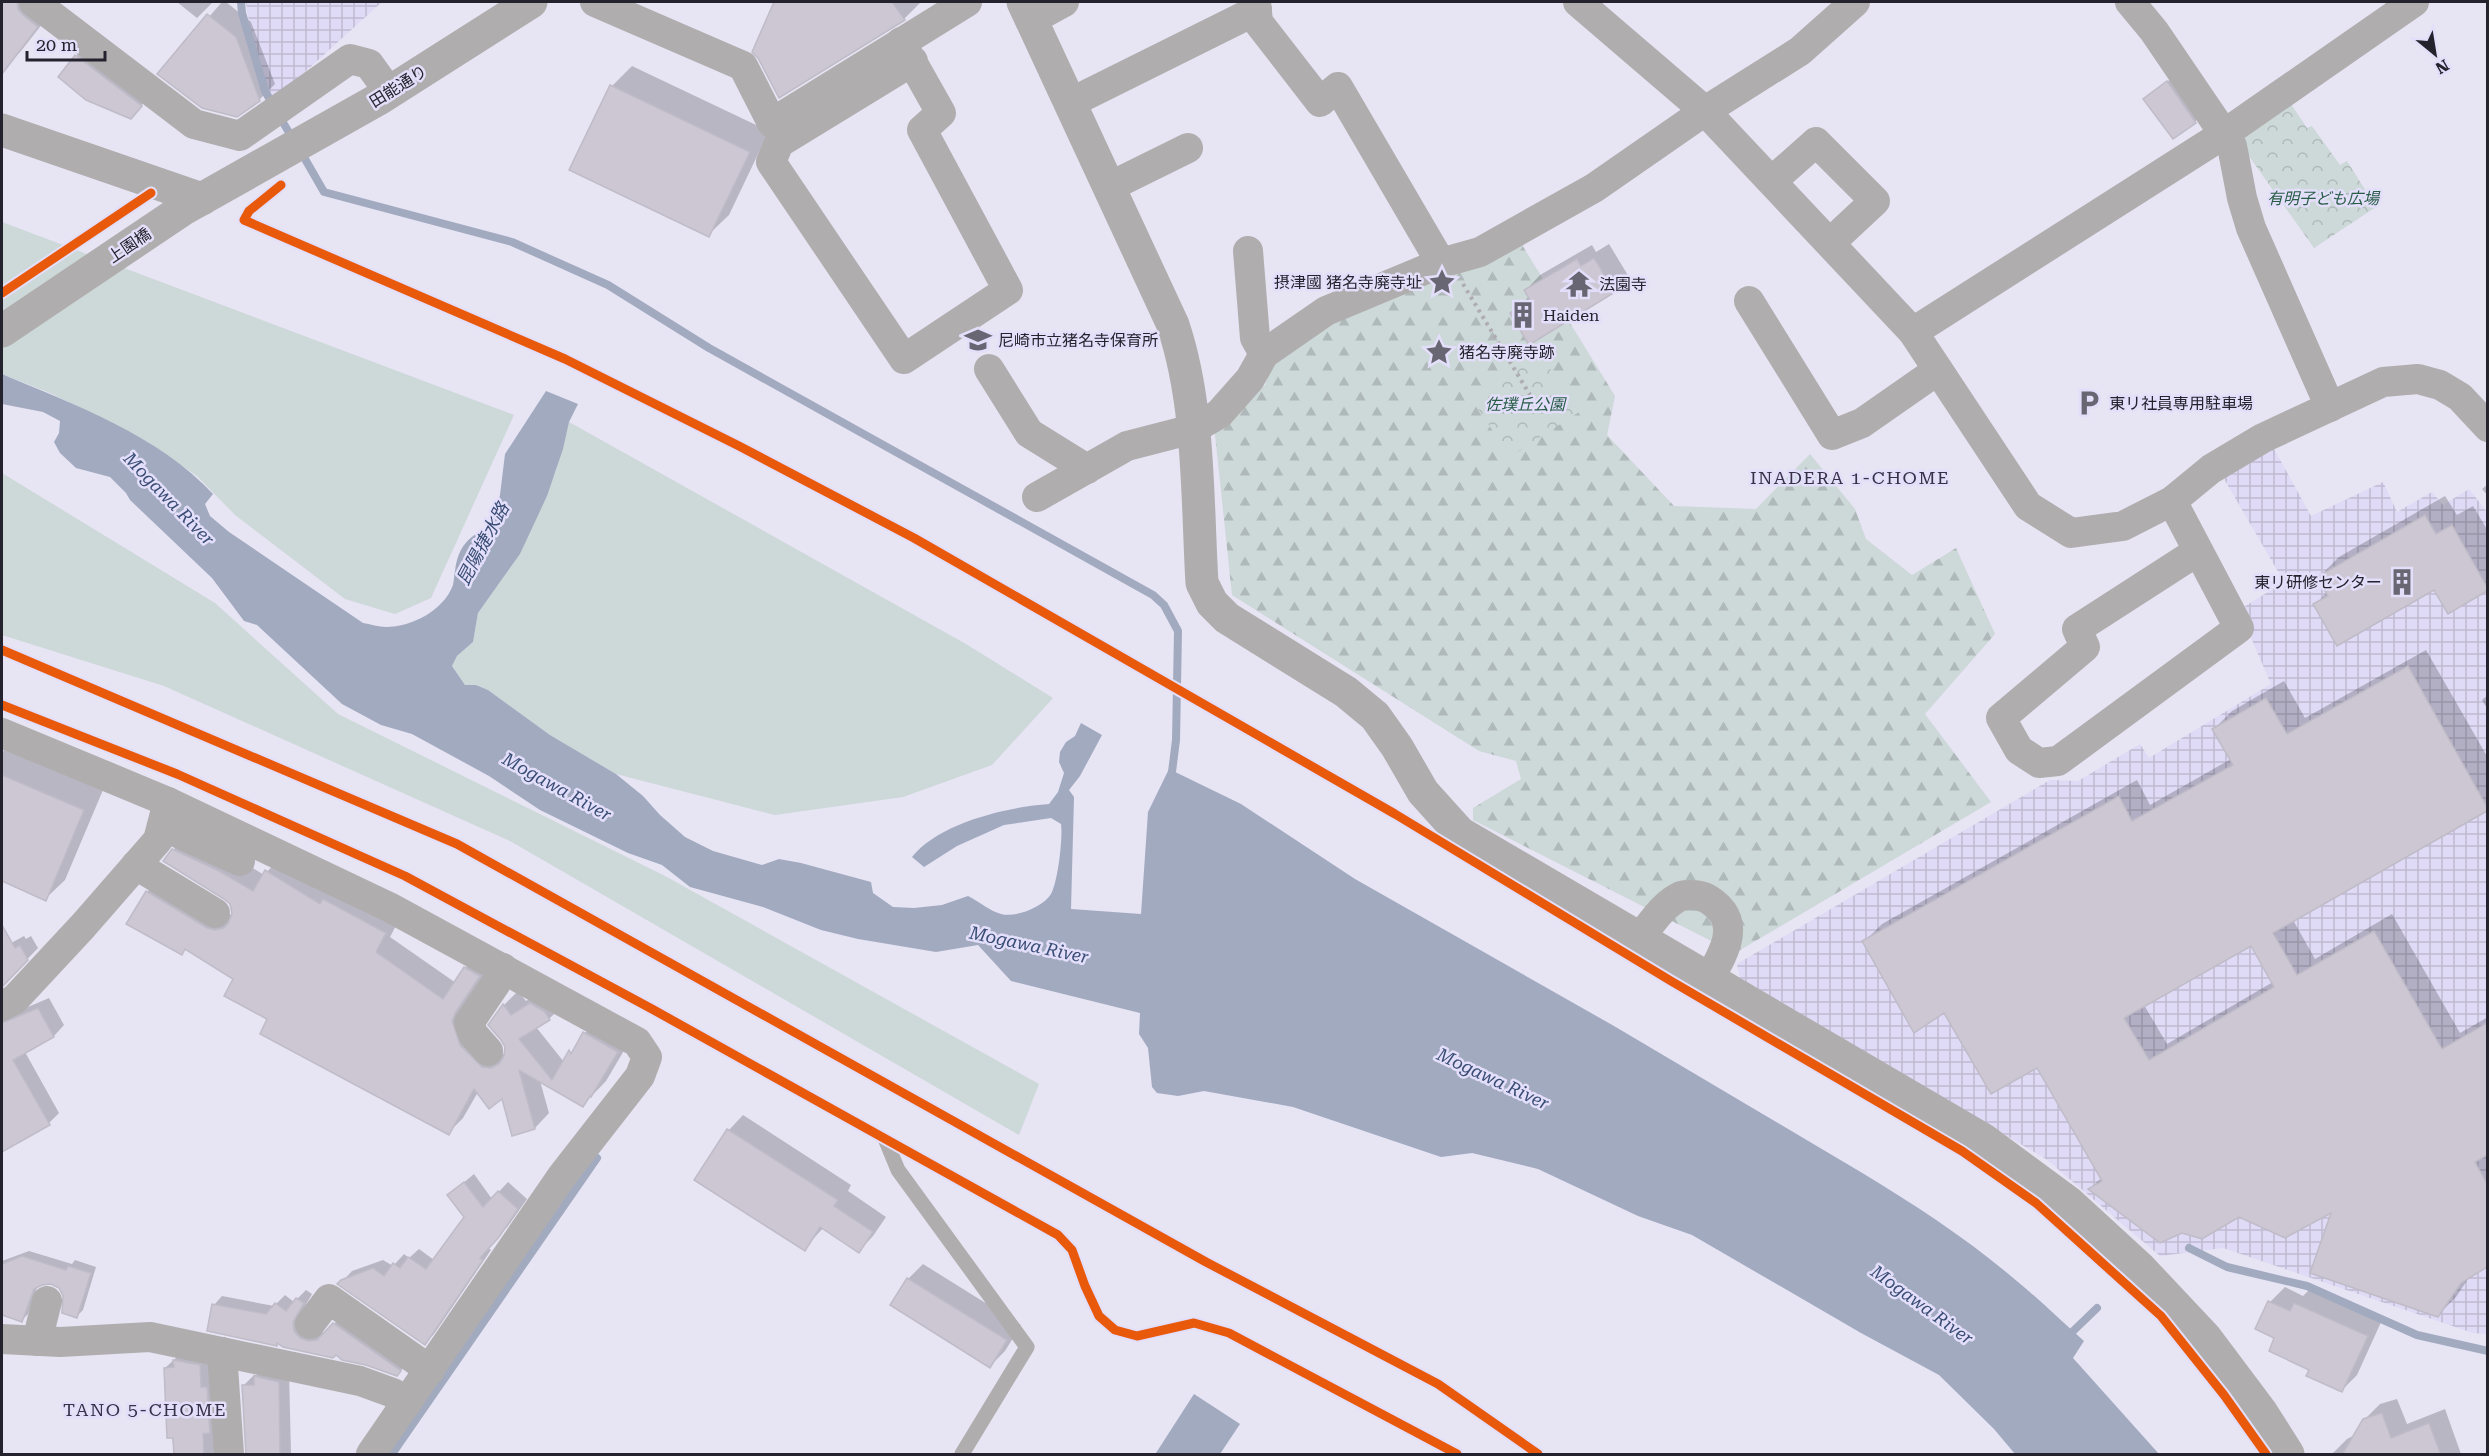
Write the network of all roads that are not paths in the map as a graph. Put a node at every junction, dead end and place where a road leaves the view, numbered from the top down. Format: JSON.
{"nodes":[{"id":1,"x":34,"y":2,"type":"edge"},
{"id":2,"x":531,"y":2,"type":"edge"},
{"id":3,"x":595,"y":2,"type":"edge"},
{"id":4,"x":967,"y":2,"type":"edge"},
{"id":5,"x":1064,"y":2,"type":"edge"},
{"id":6,"x":1578,"y":2,"type":"edge"},
{"id":7,"x":1855,"y":2,"type":"edge"},
{"id":8,"x":2130,"y":2,"type":"edge"},
{"id":9,"x":2414,"y":2,"type":"edge"},
{"id":10,"x":1257,"y":6,"type":"edge"},
{"id":11,"x":1027,"y":11,"type":"edge"},
{"id":12,"x":907,"y":52,"type":"junction"},
{"id":13,"x":389,"y":92,"type":"junction"},
{"id":14,"x":1070,"y":103,"type":"junction"},
{"id":15,"x":1705,"y":111,"type":"junction"},
{"id":16,"x":772,"y":123,"type":"junction"},
{"id":17,"x":2,"y":130,"type":"edge"},
{"id":18,"x":2224,"y":134,"type":"junction"},
{"id":19,"x":1188,"y":148,"type":"dead end"},
{"id":20,"x":771,"y":162,"type":"junction"},
{"id":21,"x":262,"y":167,"type":"joint"},
{"id":22,"x":1772,"y":181,"type":"junction"},
{"id":23,"x":1108,"y":187,"type":"junction"},
{"id":24,"x":192,"y":204,"type":"junction"},
{"id":25,"x":1830,"y":243,"type":"junction"},
{"id":26,"x":1248,"y":251,"type":"dead end"},
{"id":27,"x":1441,"y":263,"type":"junction"},
{"id":28,"x":1749,"y":301,"type":"dead end"},
{"id":29,"x":2,"y":331,"type":"edge"},
{"id":30,"x":1913,"y":332,"type":"junction"},
{"id":31,"x":1264,"y":354,"type":"junction"},
{"id":32,"x":988,"y":369,"type":"dead end"},
{"id":33,"x":1938,"y":370,"type":"junction"},
{"id":34,"x":2330,"y":407,"type":"junction"},
{"id":35,"x":2487,"y":427,"type":"edge"},
{"id":36,"x":1193,"y":429,"type":"junction"},
{"id":37,"x":1087,"y":469,"type":"junction"},
{"id":38,"x":1037,"y":498,"type":"dead end"},
{"id":39,"x":2172,"y":501,"type":"junction"},
{"id":40,"x":2198,"y":551,"type":"junction"},
{"id":41,"x":2,"y":733,"type":"edge"},
{"id":42,"x":166,"y":814,"type":"junction"},
{"id":43,"x":240,"y":861,"type":"dead end"},
{"id":44,"x":136,"y":865,"type":"junction"},
{"id":45,"x":215,"y":913,"type":"dead end"},
{"id":46,"x":1640,"y":939,"type":"junction"},
{"id":47,"x":502,"y":968,"type":"junction"},
{"id":48,"x":1709,"y":979,"type":"junction"},
{"id":49,"x":2,"y":1006,"type":"edge"},
{"id":50,"x":488,"y":1051,"type":"dead end"},
{"id":51,"x":886,"y":1141,"type":"dead end"},
{"id":52,"x":47,"y":1301,"type":"dead end"},
{"id":53,"x":310,"y":1324,"type":"dead end"},
{"id":54,"x":2,"y":1339,"type":"edge"},
{"id":55,"x":37,"y":1341,"type":"junction"},
{"id":56,"x":222,"y":1352,"type":"junction"},
{"id":57,"x":430,"y":1370,"type":"junction"},
{"id":58,"x":406,"y":1404,"type":"junction"},
{"id":59,"x":229,"y":1455,"type":"edge"},
{"id":60,"x":371,"y":1455,"type":"edge"},
{"id":61,"x":962,"y":1455,"type":"edge"},
{"id":62,"x":2288,"y":1455,"type":"edge"}],
"edges":[{"from":1,"to":13,"type":"street"},
{"from":2,"to":13,"type":"street","name":"田能通り"},
{"from":3,"to":16,"type":"street"},
{"from":4,"to":12,"type":"street"},
{"from":5,"to":11,"type":"street"},
{"from":6,"to":15,"type":"street"},
{"from":7,"to":15,"type":"street"},
{"from":8,"to":18,"type":"street"},
{"from":9,"to":18,"type":"street"},
{"from":10,"to":14,"type":"street"},
{"from":10,"to":27,"type":"street"},
{"from":11,"to":14,"type":"street"},
{"from":12,"to":16,"type":"street"},
{"from":12,"to":20,"type":"street"},
{"from":12,"to":20,"type":"street"},
{"from":13,"to":21,"type":"street","name":"田能通り"},
{"from":14,"to":23,"type":"street"},
{"from":15,"to":22,"type":"street"},
{"from":15,"to":27,"type":"street"},
{"from":16,"to":20,"type":"street"},
{"from":17,"to":24,"type":"street"},
{"from":18,"to":30,"type":"street"},
{"from":18,"to":34,"type":"street"},
{"from":19,"to":23,"type":"street"},
{"from":21,"to":24,"type":"street","name":"上園橋"},
{"from":22,"to":25,"type":"street"},
{"from":22,"to":25,"type":"street"},
{"from":23,"to":36,"type":"street"},
{"from":24,"to":29,"type":"street","name":"上園橋"},
{"from":25,"to":30,"type":"street"},
{"from":26,"to":31,"type":"street"},
{"from":27,"to":31,"type":"street"},
{"from":28,"to":33,"type":"street"},
{"from":30,"to":33,"type":"street"},
{"from":31,"to":36,"type":"street"},
{"from":32,"to":37,"type":"street"},
{"from":33,"to":39,"type":"street"},
{"from":34,"to":35,"type":"street"},
{"from":34,"to":39,"type":"street"},
{"from":36,"to":37,"type":"street"},
{"from":36,"to":46,"type":"street"},
{"from":37,"to":38,"type":"street"},
{"from":39,"to":40,"type":"street"},
{"from":40,"to":40,"type":"street"},
{"from":41,"to":42,"type":"street"},
{"from":42,"to":43,"type":"street"},
{"from":42,"to":44,"type":"street"},
{"from":42,"to":47,"type":"street"},
{"from":44,"to":45,"type":"street"},
{"from":44,"to":49,"type":"street"},
{"from":46,"to":48,"type":"street"},
{"from":46,"to":48,"type":"street"},
{"from":47,"to":50,"type":"street"},
{"from":47,"to":57,"type":"street"},
{"from":48,"to":62,"type":"street"},
{"from":51,"to":61,"type":"lane"},
{"from":52,"to":55,"type":"street"},
{"from":53,"to":57,"type":"street"},
{"from":54,"to":55,"type":"street"},
{"from":55,"to":56,"type":"street"},
{"from":56,"to":58,"type":"street"},
{"from":56,"to":59,"type":"street"},
{"from":57,"to":58,"type":"street"},
{"from":58,"to":60,"type":"street"}]}
